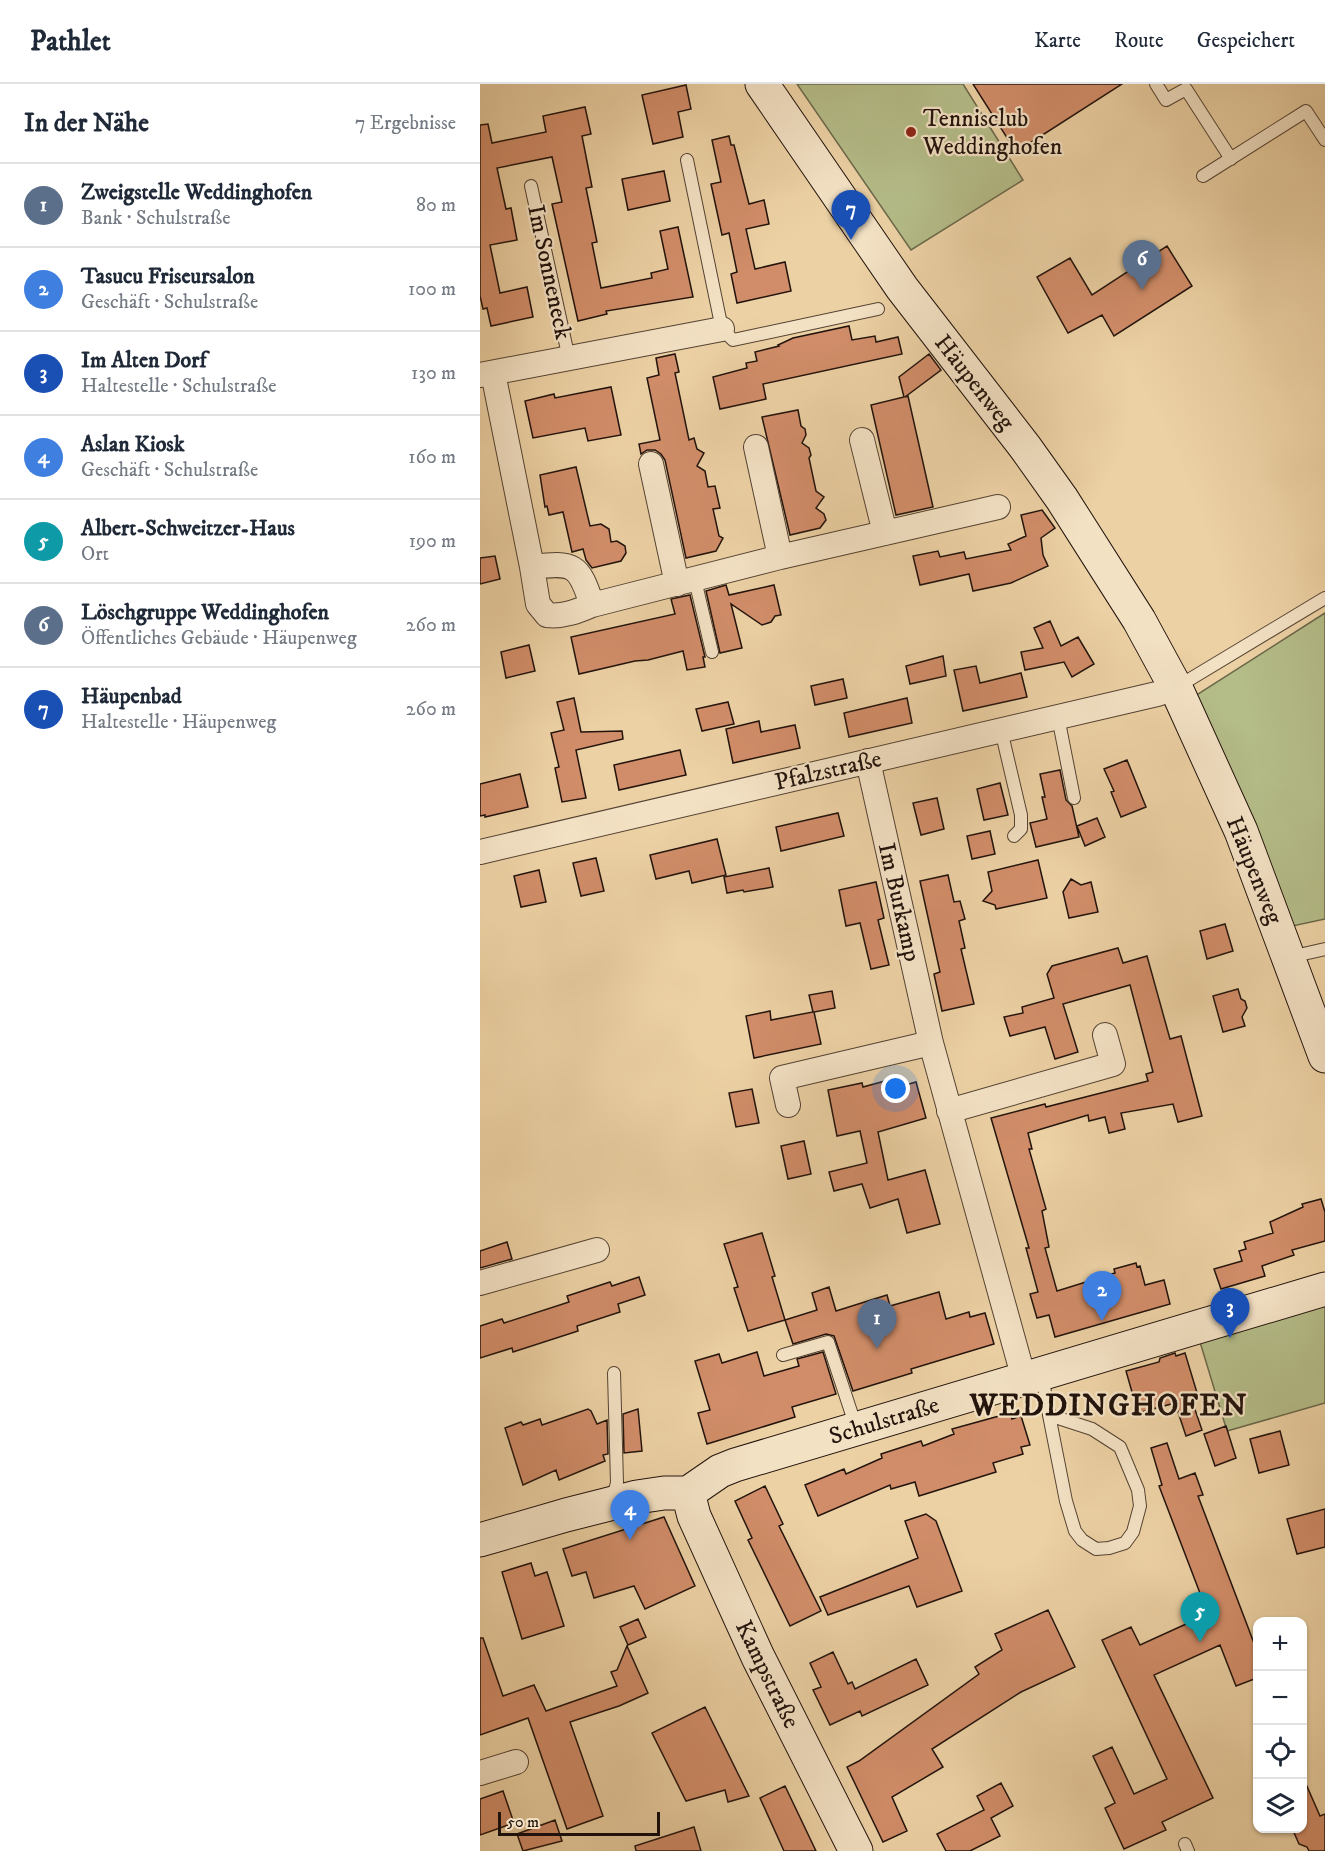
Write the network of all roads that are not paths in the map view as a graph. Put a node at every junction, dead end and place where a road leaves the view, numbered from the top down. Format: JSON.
{"nodes":[{"id":1,"x":762,"y":84,"type":"edge"},
{"id":2,"x":1156,"y":84,"type":"edge"},
{"id":3,"x":1325,"y":140,"type":"edge"},
{"id":4,"x":687,"y":159,"type":"dead end"},
{"id":5,"x":1231,"y":159,"type":"junction"},
{"id":6,"x":1203,"y":176,"type":"dead end"},
{"id":7,"x":531,"y":186,"type":"dead end"},
{"id":8,"x":878,"y":309,"type":"dead end"},
{"id":9,"x":722,"y":329,"type":"junction"},
{"id":10,"x":569,"y":359,"type":"junction"},
{"id":11,"x":487,"y":374,"type":"edge"},
{"id":12,"x":862,"y":440,"type":"dead end"},
{"id":13,"x":756,"y":447,"type":"dead end"},
{"id":14,"x":651,"y":464,"type":"dead end"},
{"id":15,"x":998,"y":507,"type":"dead end"},
{"id":16,"x":885,"y":533,"type":"junction"},
{"id":17,"x":780,"y":556,"type":"junction"},
{"id":18,"x":532,"y":567,"type":"junction"},
{"id":19,"x":686,"y":582,"type":"junction"},
{"id":20,"x":1325,"y":598,"type":"edge"},
{"id":21,"x":592,"y":605,"type":"junction"},
{"id":22,"x":712,"y":652,"type":"dead end"},
{"id":23,"x":1176,"y":688,"type":"junction"},
{"id":24,"x":1058,"y":717,"type":"junction"},
{"id":25,"x":1001,"y":730,"type":"junction"},
{"id":26,"x":868,"y":761,"type":"junction"},
{"id":27,"x":1074,"y":798,"type":"dead end"},
{"id":28,"x":1014,"y":836,"type":"dead end"},
{"id":29,"x":480,"y":852,"type":"edge"},
{"id":30,"x":1325,"y":949,"type":"edge"},
{"id":31,"x":1289,"y":957,"type":"junction"},
{"id":32,"x":1105,"y":1035,"type":"dead end"},
{"id":33,"x":931,"y":1043,"type":"junction"},
{"id":34,"x":1325,"y":1056,"type":"edge"},
{"id":35,"x":788,"y":1105,"type":"dead end"},
{"id":36,"x":949,"y":1112,"type":"junction"},
{"id":37,"x":597,"y":1250,"type":"dead end"},
{"id":38,"x":480,"y":1283,"type":"edge"},
{"id":39,"x":1325,"y":1289,"type":"edge"},
{"id":40,"x":783,"y":1355,"type":"dead end"},
{"id":41,"x":614,"y":1373,"type":"dead end"},
{"id":42,"x":1033,"y":1376,"type":"junction"},
{"id":43,"x":1049,"y":1415,"type":"junction"},
{"id":44,"x":856,"y":1429,"type":"junction"},
{"id":45,"x":687,"y":1493,"type":"junction"},
{"id":46,"x":610,"y":1504,"type":"junction"},
{"id":47,"x":480,"y":1540,"type":"edge"},
{"id":48,"x":516,"y":1762,"type":"dead end"},
{"id":49,"x":480,"y":1773,"type":"edge"},
{"id":50,"x":856,"y":1851,"type":"edge"}],
"edges":[{"from":1,"to":23,"type":"street","name":"Häupenweg"},
{"from":2,"to":5,"type":"lane"},
{"from":3,"to":5,"type":"lane"},
{"from":4,"to":9,"type":"lane"},
{"from":5,"to":6,"type":"lane"},
{"from":7,"to":10,"type":"lane","name":"Im Sonneneck"},
{"from":8,"to":9,"type":"lane","name":"Im Sonneneck"},
{"from":9,"to":10,"type":"street","name":"Im Sonneneck"},
{"from":10,"to":11,"type":"street","name":"Im Sonneneck"},
{"from":11,"to":18,"type":"street"},
{"from":12,"to":16,"type":"street"},
{"from":13,"to":17,"type":"street"},
{"from":14,"to":19,"type":"street"},
{"from":15,"to":16,"type":"street"},
{"from":16,"to":17,"type":"street"},
{"from":17,"to":19,"type":"street"},
{"from":18,"to":21,"type":"street"},
{"from":18,"to":21,"type":"street"},
{"from":19,"to":21,"type":"street"},
{"from":19,"to":22,"type":"lane"},
{"from":20,"to":23,"type":"lane"},
{"from":23,"to":24,"type":"street","name":"Pfalzstraße"},
{"from":23,"to":31,"type":"street","name":"Häupenweg"},
{"from":24,"to":25,"type":"street","name":"Pfalzstraße"},
{"from":24,"to":27,"type":"lane"},
{"from":25,"to":26,"type":"street","name":"Pfalzstraße"},
{"from":25,"to":28,"type":"lane"},
{"from":26,"to":29,"type":"street","name":"Pfalzstraße"},
{"from":26,"to":33,"type":"street","name":"Im Burkamp"},
{"from":30,"to":31,"type":"lane"},
{"from":31,"to":34,"type":"street","name":"Häupenweg"},
{"from":32,"to":36,"type":"street"},
{"from":33,"to":35,"type":"street"},
{"from":33,"to":36,"type":"street","name":"Im Burkamp"},
{"from":36,"to":42,"type":"street","name":"Im Burkamp"},
{"from":37,"to":38,"type":"street"},
{"from":39,"to":42,"type":"street","name":"Schulstraße"},
{"from":40,"to":44,"type":"lane"},
{"from":41,"to":46,"type":"lane"},
{"from":42,"to":43,"type":"lane"},
{"from":42,"to":44,"type":"street","name":"Schulstraße"},
{"from":43,"to":43,"type":"lane"},
{"from":44,"to":45,"type":"street","name":"Schulstraße"},
{"from":45,"to":46,"type":"street"},
{"from":45,"to":50,"type":"street","name":"Kampstraße"},
{"from":46,"to":47,"type":"street"},
{"from":48,"to":49,"type":"street"}]}
